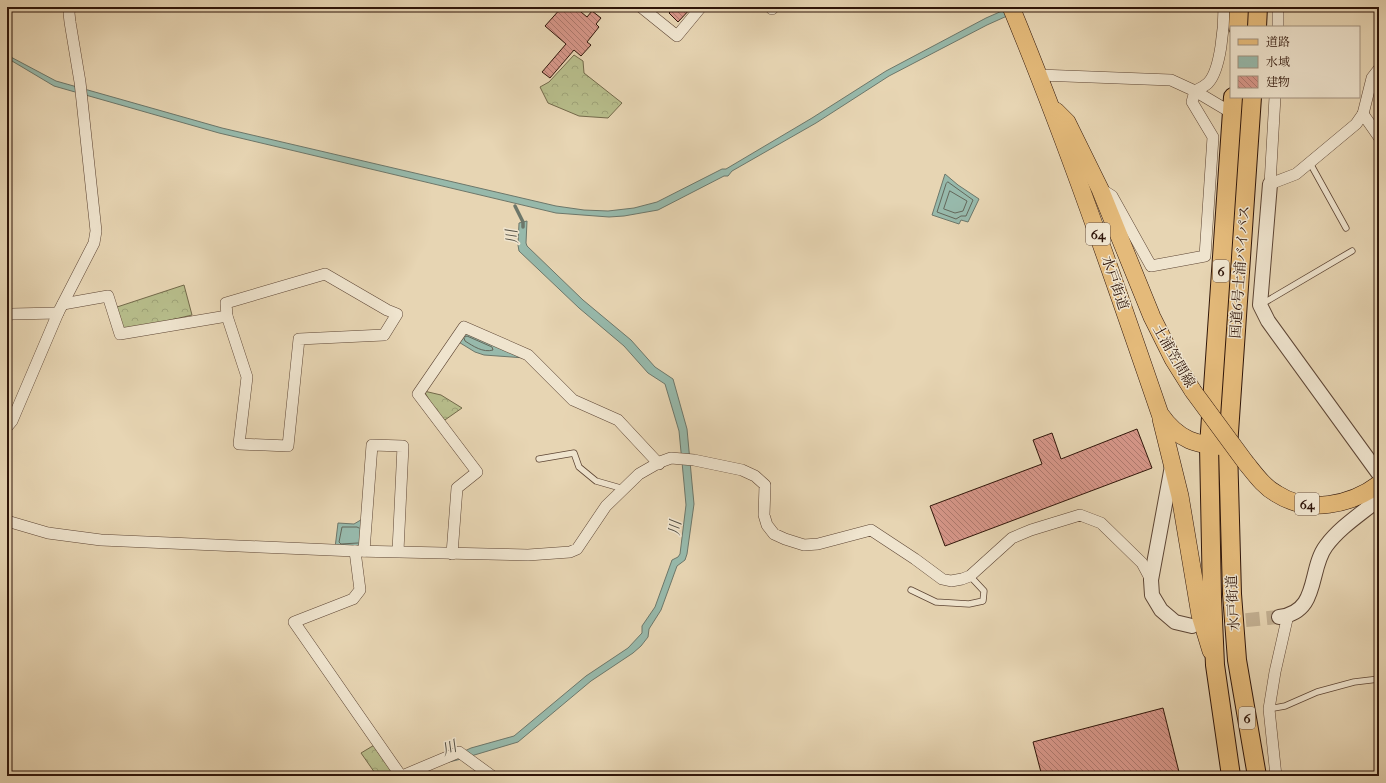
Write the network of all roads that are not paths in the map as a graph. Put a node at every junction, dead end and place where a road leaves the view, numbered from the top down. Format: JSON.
{"nodes":[{"id":1,"x":70,"y":7,"type":"edge"},
{"id":2,"x":641,"y":7,"type":"edge"},
{"id":3,"x":701,"y":7,"type":"edge"},
{"id":4,"x":770,"y":7,"type":"edge"},
{"id":5,"x":774,"y":7,"type":"edge"},
{"id":6,"x":1011,"y":7,"type":"edge"},
{"id":7,"x":1224,"y":7,"type":"edge"},
{"id":8,"x":1239,"y":7,"type":"edge"},
{"id":9,"x":1258,"y":7,"type":"edge"},
{"id":10,"x":1278,"y":7,"type":"edge"},
{"id":11,"x":1238,"y":26,"type":"edge"},
{"id":12,"x":1257,"y":26,"type":"edge"},
{"id":13,"x":1278,"y":26,"type":"edge"},
{"id":14,"x":1379,"y":69,"type":"edge"},
{"id":15,"x":1039,"y":75,"type":"junction"},
{"id":16,"x":1195,"y":91,"type":"junction"},
{"id":17,"x":1252,"y":98,"type":"edge"},
{"id":18,"x":1275,"y":98,"type":"edge"},
{"id":19,"x":1232,"y":105,"type":"edge"},
{"id":20,"x":1049,"y":106,"type":"junction"},
{"id":21,"x":1363,"y":114,"type":"junction"},
{"id":22,"x":1379,"y":137,"type":"edge"},
{"id":23,"x":1310,"y":163,"type":"junction"},
{"id":24,"x":1270,"y":184,"type":"junction"},
{"id":25,"x":1100,"y":189,"type":"junction"},
{"id":26,"x":1346,"y":228,"type":"dead end"},
{"id":27,"x":1352,"y":251,"type":"dead end"},
{"id":28,"x":1260,"y":305,"type":"junction"},
{"id":29,"x":60,"y":309,"type":"junction"},
{"id":30,"x":7,"y":315,"type":"edge"},
{"id":31,"x":227,"y":316,"type":"junction"},
{"id":32,"x":1160,"y":414,"type":"junction"},
{"id":33,"x":7,"y":428,"type":"edge"},
{"id":34,"x":1209,"y":446,"type":"junction"},
{"id":35,"x":1228,"y":447,"type":"junction"},
{"id":36,"x":539,"y":459,"type":"dead end"},
{"id":37,"x":1173,"y":463,"type":"junction"},
{"id":38,"x":659,"y":464,"type":"junction"},
{"id":39,"x":1379,"y":474,"type":"edge"},
{"id":40,"x":1379,"y":484,"type":"edge"},
{"id":41,"x":624,"y":489,"type":"junction"},
{"id":42,"x":1379,"y":500,"type":"edge"},
{"id":43,"x":7,"y":521,"type":"edge"},
{"id":44,"x":359,"y":551,"type":"junction"},
{"id":45,"x":398,"y":551,"type":"junction"},
{"id":46,"x":452,"y":554,"type":"junction"},
{"id":47,"x":970,"y":576,"type":"junction"},
{"id":48,"x":1151,"y":580,"type":"junction"},
{"id":49,"x":911,"y":590,"type":"dead end"},
{"id":50,"x":1284,"y":616,"type":"joint"},
{"id":51,"x":1192,"y":626,"type":"tunnel mouth"},
{"id":52,"x":1215,"y":665,"type":"junction"},
{"id":53,"x":1379,"y":679,"type":"edge"},
{"id":54,"x":1269,"y":709,"type":"junction"},
{"id":55,"x":402,"y":776,"type":"edge"},
{"id":56,"x":492,"y":776,"type":"edge"},
{"id":57,"x":1231,"y":776,"type":"edge"},
{"id":58,"x":1257,"y":776,"type":"edge"},
{"id":59,"x":1276,"y":776,"type":"edge"}],
"edges":[{"from":1,"to":29,"type":"street"},
{"from":2,"to":3,"type":"street"},
{"from":4,"to":5,"type":"street"},
{"from":6,"to":15,"type":"main road","name":"水戸街道","number":"64"},
{"from":7,"to":16,"type":"street"},
{"from":8,"to":11,"type":"highway"},
{"from":9,"to":12,"type":"highway"},
{"from":10,"to":13,"type":"street"},
{"from":14,"to":21,"type":"street"},
{"from":15,"to":16,"type":"street"},
{"from":15,"to":20,"type":"main road","name":"水戸街道","number":"64"},
{"from":16,"to":19,"type":"street"},
{"from":16,"to":25,"type":"street"},
{"from":17,"to":35,"type":"highway","name":"国道6号土浦バイパス","number":"6"},
{"from":18,"to":24,"type":"street"},
{"from":19,"to":34,"type":"highway","name":"国道6号土浦バイパス","number":"6"},
{"from":20,"to":25,"type":"main road","name":"土浦笠間線","number":"64"},
{"from":20,"to":32,"type":"main road","name":"水戸街道","number":"64"},
{"from":21,"to":22,"type":"street"},
{"from":21,"to":23,"type":"street"},
{"from":23,"to":24,"type":"street"},
{"from":23,"to":26,"type":"lane"},
{"from":24,"to":28,"type":"street"},
{"from":25,"to":40,"type":"main road","name":"土浦笠間線","number":"64","bridge":true},
{"from":27,"to":28,"type":"lane"},
{"from":28,"to":39,"type":"street"},
{"from":29,"to":30,"type":"street"},
{"from":29,"to":31,"type":"street"},
{"from":29,"to":33,"type":"street"},
{"from":31,"to":31,"type":"street"},
{"from":32,"to":34,"type":"main road","name":"水戸街道","number":"64"},
{"from":32,"to":37,"type":"main road"},
{"from":34,"to":35,"type":"main road","name":"水戸街道","number":"64"},
{"from":34,"to":52,"type":"highway","name":"水戸街道","number":"6"},
{"from":35,"to":58,"type":"highway","name":"水戸街道","number":"6"},
{"from":36,"to":41,"type":"lane"},
{"from":37,"to":48,"type":"street"},
{"from":37,"to":52,"type":"main road"},
{"from":38,"to":41,"type":"street"},
{"from":38,"to":46,"type":"street"},
{"from":38,"to":47,"type":"street"},
{"from":41,"to":46,"type":"street"},
{"from":42,"to":50,"type":"street"},
{"from":43,"to":44,"type":"street"},
{"from":44,"to":45,"type":"street"},
{"from":44,"to":45,"type":"street"},
{"from":44,"to":55,"type":"street"},
{"from":45,"to":46,"type":"street"},
{"from":47,"to":48,"type":"street"},
{"from":47,"to":49,"type":"lane"},
{"from":48,"to":51,"type":"street"},
{"from":50,"to":54,"type":"street"},
{"from":52,"to":57,"type":"highway","name":"水戸街道","number":"6"},
{"from":53,"to":54,"type":"lane"},
{"from":54,"to":59,"type":"street"},
{"from":55,"to":56,"type":"street"}]}
